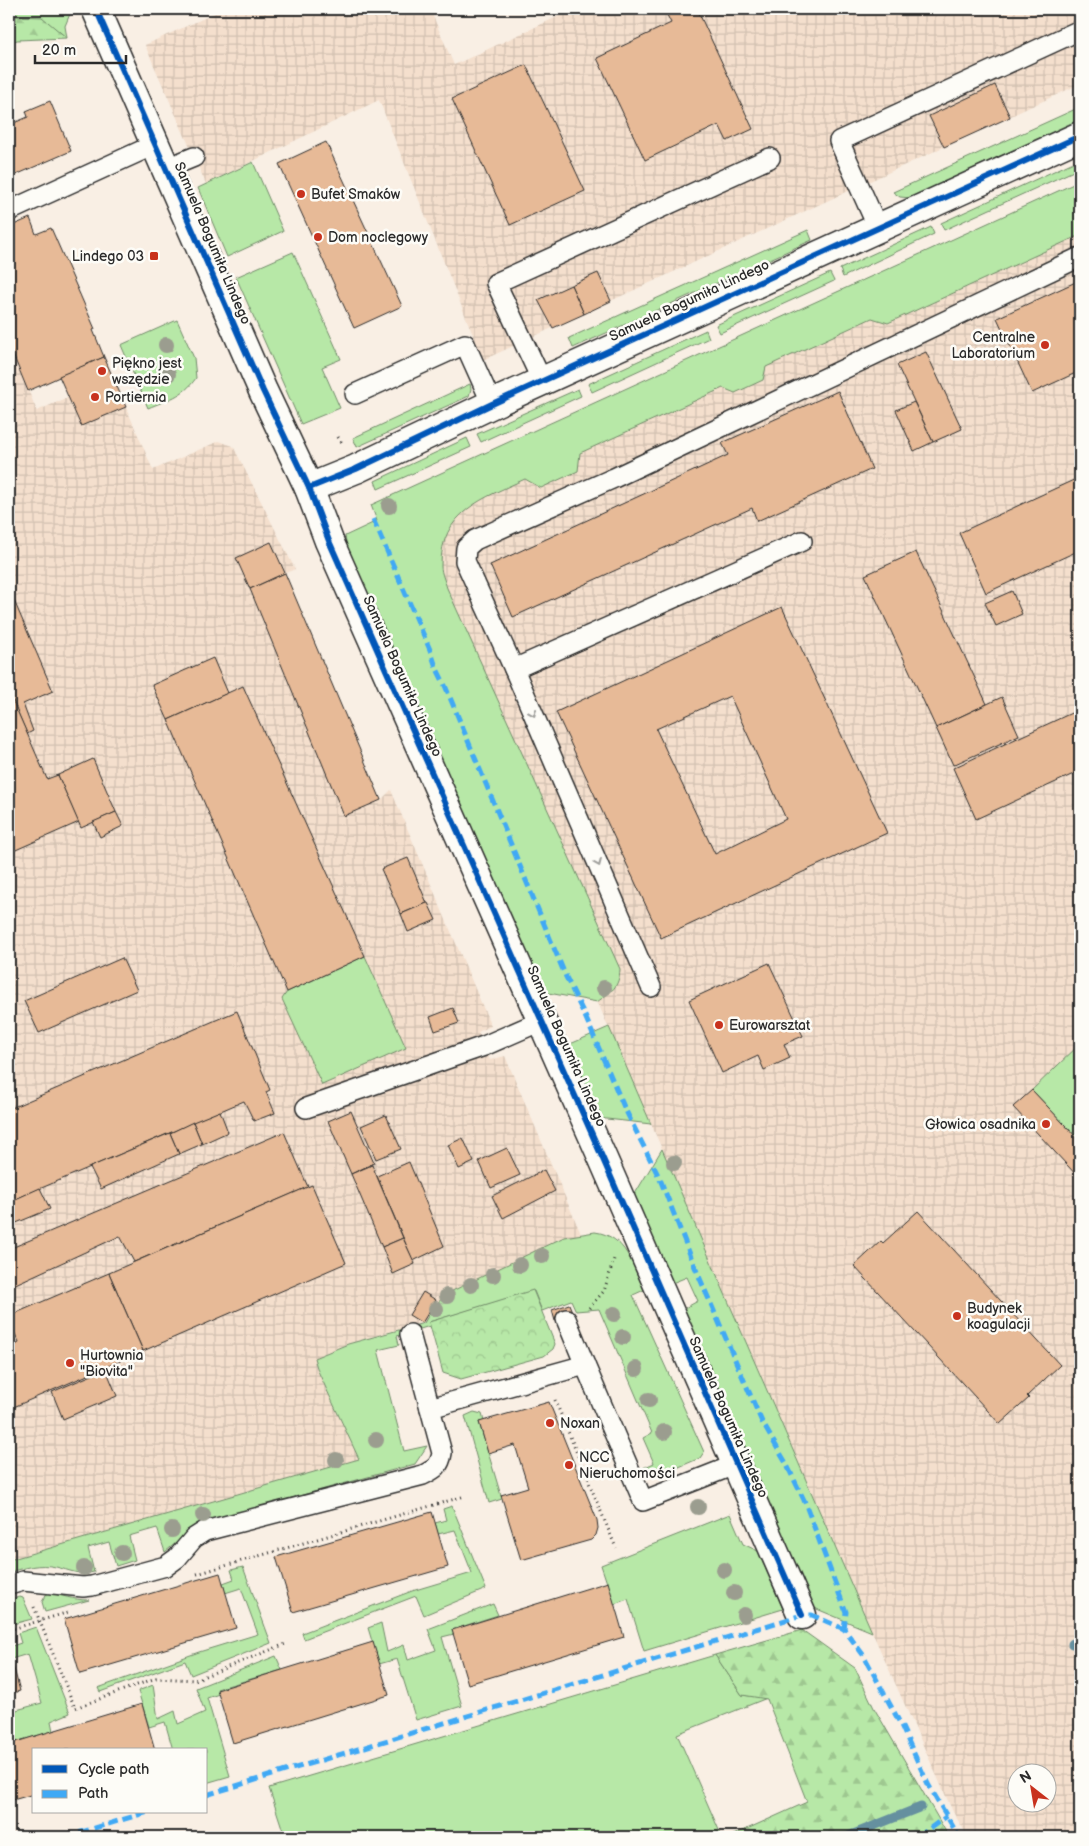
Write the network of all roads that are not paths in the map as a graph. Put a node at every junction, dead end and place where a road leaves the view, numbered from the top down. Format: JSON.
{"nodes":[{"id":1,"x":96,"y":9,"type":"edge"},
{"id":2,"x":1080,"y":30,"type":"edge"},
{"id":3,"x":1080,"y":136,"type":"edge"},
{"id":4,"x":162,"y":156,"type":"junction"},
{"id":5,"x":194,"y":157,"type":"dead end"},
{"id":6,"x":770,"y":158,"type":"dead end"},
{"id":7,"x":9,"y":211,"type":"edge"},
{"id":8,"x":878,"y":228,"type":"junction"},
{"id":9,"x":1080,"y":257,"type":"edge"},
{"id":10,"x":542,"y":381,"type":"junction"},
{"id":11,"x":355,"y":394,"type":"dead end"},
{"id":12,"x":492,"y":404,"type":"junction"},
{"id":13,"x":309,"y":488,"type":"junction"},
{"id":14,"x":802,"y":541,"type":"dead end"},
{"id":15,"x":514,"y":669,"type":"junction"},
{"id":16,"x":651,"y":987,"type":"dead end"},
{"id":17,"x":541,"y":1021,"type":"junction"},
{"id":18,"x":306,"y":1108,"type":"dead end"},
{"id":19,"x":566,"y":1319,"type":"road end"},
{"id":20,"x":410,"y":1334,"type":"dead end"},
{"id":21,"x":585,"y":1365,"type":"junction"},
{"id":22,"x":430,"y":1408,"type":"junction"},
{"id":23,"x":736,"y":1464,"type":"junction"},
{"id":24,"x":16,"y":1583,"type":"edge"},
{"id":25,"x":802,"y":1615,"type":"dead end"}],
"edges":[{"from":1,"to":4,"type":"street","name":"Samuela Bogumiła Lindego"},
{"from":2,"to":8,"type":"lane"},
{"from":3,"to":8,"type":"street","name":"Samuela Bogumiła Lindego"},
{"from":4,"to":5,"type":"lane"},
{"from":4,"to":7,"type":"lane"},
{"from":4,"to":13,"type":"street","name":"Samuela Bogumiła Lindego"},
{"from":6,"to":10,"type":"lane"},
{"from":8,"to":10,"type":"street","name":"Samuela Bogumiła Lindego"},
{"from":9,"to":15,"type":"lane"},
{"from":10,"to":12,"type":"street","name":"Samuela Bogumiła Lindego"},
{"from":11,"to":12,"type":"lane"},
{"from":12,"to":13,"type":"street","name":"Samuela Bogumiła Lindego"},
{"from":13,"to":17,"type":"street","name":"Samuela Bogumiła Lindego"},
{"from":14,"to":15,"type":"lane"},
{"from":15,"to":16,"type":"lane","one_way":true},
{"from":17,"to":18,"type":"lane"},
{"from":17,"to":23,"type":"street","name":"Samuela Bogumiła Lindego"},
{"from":19,"to":21,"type":"lane"},
{"from":20,"to":22,"type":"lane"},
{"from":21,"to":22,"type":"lane"},
{"from":21,"to":23,"type":"lane"},
{"from":22,"to":24,"type":"lane"},
{"from":23,"to":25,"type":"street","name":"Samuela Bogumiła Lindego"}]}
